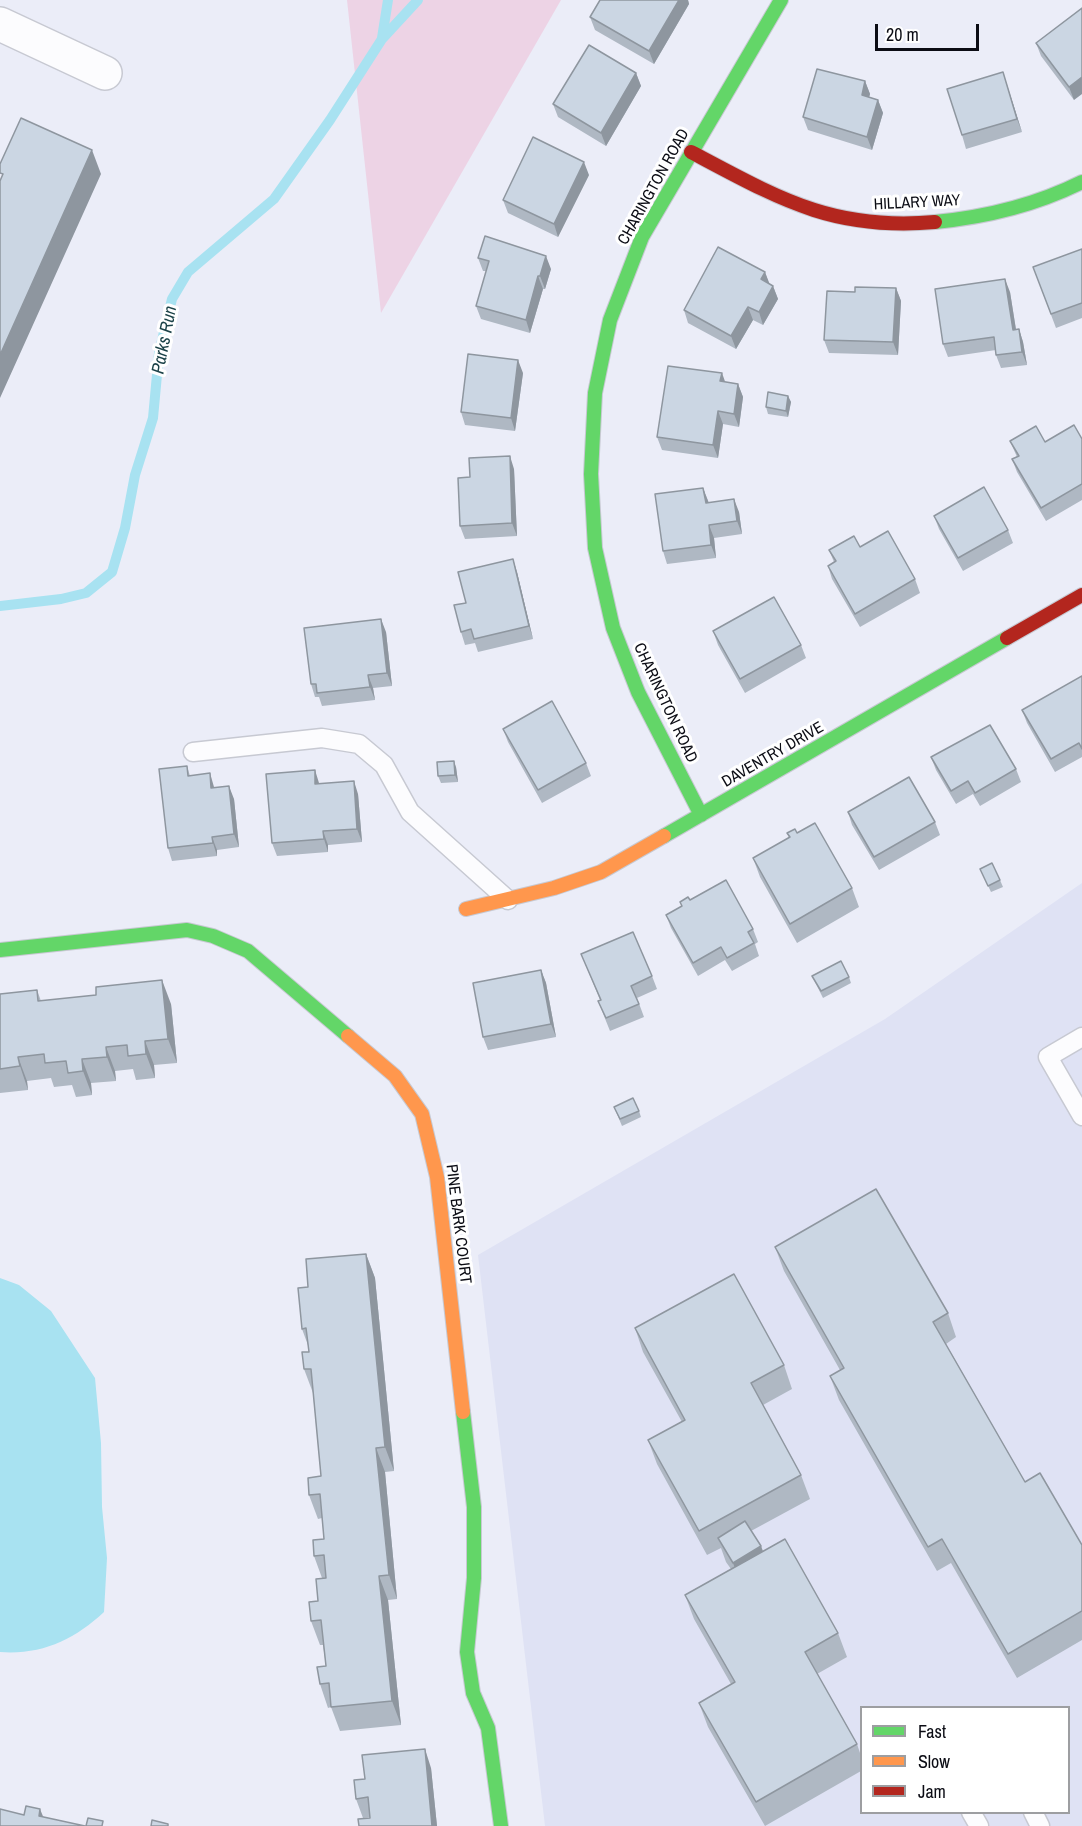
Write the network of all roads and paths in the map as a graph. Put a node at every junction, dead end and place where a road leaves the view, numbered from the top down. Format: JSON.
{"nodes":[{"id":1,"x":781,"y":0,"type":"edge"},
{"id":2,"x":0,"y":24,"type":"edge"},
{"id":3,"x":105,"y":73,"type":"dead end"},
{"id":4,"x":692,"y":152,"type":"junction"},
{"id":5,"x":1082,"y":182,"type":"edge"},
{"id":6,"x":1082,"y":595,"type":"edge"},
{"id":7,"x":193,"y":752,"type":"dead end"},
{"id":8,"x":701,"y":815,"type":"junction"},
{"id":9,"x":508,"y":900,"type":"junction"},
{"id":10,"x":466,"y":909,"type":"dead end"},
{"id":11,"x":0,"y":950,"type":"edge"},
{"id":12,"x":1082,"y":1037,"type":"edge"},
{"id":13,"x":1082,"y":1116,"type":"edge"},
{"id":14,"x":501,"y":1826,"type":"edge"}],
"edges":[{"from":1,"to":4,"type":"street","name":"CHARINGTON ROAD"},
{"from":2,"to":3,"type":"street"},
{"from":4,"to":5,"type":"street","name":"HILLARY WAY"},
{"from":4,"to":8,"type":"street","name":"CHARINGTON ROAD"},
{"from":6,"to":8,"type":"street","name":"DAVENTRY DRIVE"},
{"from":7,"to":9,"type":"lane"},
{"from":8,"to":9,"type":"street","name":"DAVENTRY DRIVE"},
{"from":9,"to":10,"type":"street","name":"DAVENTRY DRIVE"},
{"from":11,"to":14,"type":"street","name":"PINE BARK COURT"},
{"from":12,"to":13,"type":"lane"}]}
